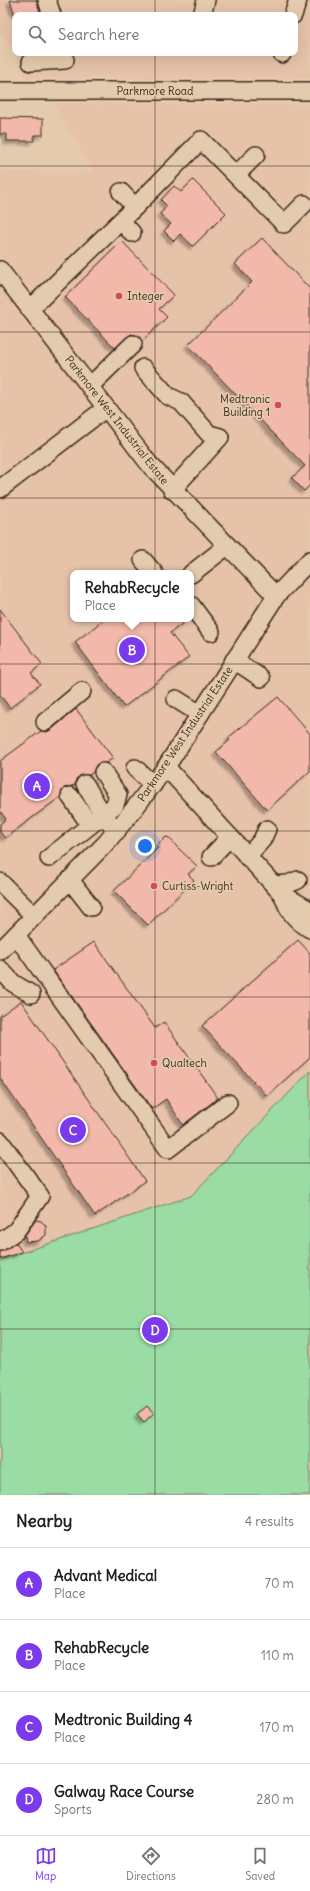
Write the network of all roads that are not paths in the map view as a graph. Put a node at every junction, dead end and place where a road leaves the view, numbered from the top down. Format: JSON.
{"nodes":[{"id":1,"x":47,"y":0,"type":"edge"},
{"id":2,"x":206,"y":0,"type":"edge"},
{"id":3,"x":298,"y":0,"type":"edge"},
{"id":4,"x":51,"y":12,"type":"edge"},
{"id":5,"x":203,"y":12,"type":"edge"},
{"id":6,"x":294,"y":12,"type":"edge"},
{"id":7,"x":64,"y":56,"type":"edge"},
{"id":8,"x":31,"y":62,"type":"dead end"},
{"id":9,"x":0,"y":91,"type":"edge"},
{"id":10,"x":310,"y":91,"type":"edge"},
{"id":11,"x":256,"y":155,"type":"dead end"},
{"id":12,"x":236,"y":175,"type":"junction"},
{"id":13,"x":121,"y":192,"type":"dead end"},
{"id":14,"x":304,"y":204,"type":"dead end"},
{"id":15,"x":135,"y":207,"type":"junction"},
{"id":16,"x":0,"y":270,"type":"edge"},
{"id":17,"x":30,"y":309,"type":"junction"},
{"id":18,"x":133,"y":344,"type":"dead end"},
{"id":19,"x":143,"y":368,"type":"dead end"},
{"id":20,"x":90,"y":386,"type":"junction"},
{"id":21,"x":106,"y":408,"type":"junction"},
{"id":22,"x":0,"y":489,"type":"edge"},
{"id":23,"x":172,"y":490,"type":"junction"},
{"id":24,"x":227,"y":546,"type":"junction"},
{"id":25,"x":310,"y":560,"type":"edge"},
{"id":26,"x":194,"y":572,"type":"edge"},
{"id":27,"x":276,"y":596,"type":"junction"},
{"id":28,"x":194,"y":608,"type":"edge"},
{"id":29,"x":211,"y":632,"type":"dead end"},
{"id":30,"x":234,"y":660,"type":"junction"},
{"id":31,"x":261,"y":678,"type":"dead end"},
{"id":32,"x":82,"y":691,"type":"dead end"},
{"id":33,"x":176,"y":698,"type":"dead end"},
{"id":34,"x":200,"y":714,"type":"junction"},
{"id":35,"x":45,"y":722,"type":"dead end"},
{"id":36,"x":166,"y":767,"type":"junction"},
{"id":37,"x":135,"y":768,"type":"dead end"},
{"id":38,"x":103,"y":772,"type":"dead end"},
{"id":39,"x":85,"y":784,"type":"dead end"},
{"id":40,"x":153,"y":785,"type":"junction"},
{"id":41,"x":70,"y":796,"type":"dead end"},
{"id":42,"x":96,"y":820,"type":"junction"},
{"id":43,"x":267,"y":829,"type":"dead end"},
{"id":44,"x":117,"y":831,"type":"junction"},
{"id":45,"x":230,"y":837,"type":"junction"},
{"id":46,"x":247,"y":856,"type":"junction"},
{"id":47,"x":211,"y":857,"type":"dead end"},
{"id":48,"x":49,"y":858,"type":"dead end"},
{"id":49,"x":70,"y":880,"type":"junction"},
{"id":50,"x":298,"y":880,"type":"dead end"},
{"id":51,"x":0,"y":882,"type":"edge"},
{"id":52,"x":278,"y":890,"type":"junction"},
{"id":53,"x":91,"y":907,"type":"dead end"},
{"id":54,"x":310,"y":912,"type":"edge"},
{"id":55,"x":34,"y":916,"type":"junction"},
{"id":56,"x":310,"y":928,"type":"edge"},
{"id":57,"x":16,"y":935,"type":"junction"},
{"id":58,"x":0,"y":951,"type":"edge"},
{"id":59,"x":3,"y":978,"type":"edge"},
{"id":60,"x":31,"y":994,"type":"dead end"},
{"id":61,"x":228,"y":1103,"type":"dead end"},
{"id":62,"x":0,"y":1141,"type":"edge"},
{"id":63,"x":0,"y":1242,"type":"edge"}],
"edges":[{"from":1,"to":4,"type":"street"},
{"from":2,"to":5,"type":"street"},
{"from":3,"to":6,"type":"street"},
{"from":7,"to":8,"type":"street"},
{"from":9,"to":10,"type":"street","name":"Parkmore Road"},
{"from":11,"to":12,"type":"street"},
{"from":12,"to":14,"type":"street"},
{"from":12,"to":15,"type":"street"},
{"from":13,"to":15,"type":"street"},
{"from":15,"to":17,"type":"street"},
{"from":16,"to":17,"type":"street","name":"Parkmore West Industrial Estate"},
{"from":17,"to":20,"type":"street","name":"Parkmore West Industrial Estate"},
{"from":18,"to":20,"type":"street"},
{"from":19,"to":23,"type":"street"},
{"from":20,"to":21,"type":"street","name":"Parkmore West Industrial Estate"},
{"from":21,"to":22,"type":"street"},
{"from":21,"to":23,"type":"street","name":"Parkmore West Industrial Estate"},
{"from":23,"to":24,"type":"street","name":"Parkmore West Industrial Estate"},
{"from":24,"to":26,"type":"street"},
{"from":24,"to":27,"type":"street","name":"Parkmore West Industrial Estate"},
{"from":25,"to":27,"type":"street","name":"Parkmore West Industrial Estate"},
{"from":27,"to":30,"type":"street","name":"Parkmore West Industrial Estate"},
{"from":28,"to":29,"type":"street"},
{"from":30,"to":31,"type":"street"},
{"from":30,"to":34,"type":"street","name":"Parkmore West Industrial Estate"},
{"from":32,"to":35,"type":"street"},
{"from":33,"to":34,"type":"street"},
{"from":34,"to":36,"type":"street","name":"Parkmore West Industrial Estate"},
{"from":36,"to":40,"type":"street","name":"Parkmore West Industrial Estate"},
{"from":36,"to":45,"type":"street"},
{"from":37,"to":40,"type":"street"},
{"from":38,"to":42,"type":"street"},
{"from":39,"to":42,"type":"street"},
{"from":40,"to":44,"type":"street","name":"Parkmore West Industrial Estate"},
{"from":41,"to":42,"type":"street"},
{"from":42,"to":44,"type":"street"},
{"from":42,"to":48,"type":"street"},
{"from":43,"to":46,"type":"street"},
{"from":44,"to":49,"type":"street","name":"Parkmore West Industrial Estate"},
{"from":45,"to":46,"type":"street"},
{"from":45,"to":47,"type":"street"},
{"from":46,"to":52,"type":"street"},
{"from":49,"to":53,"type":"street"},
{"from":49,"to":55,"type":"street","name":"Parkmore West Industrial Estate"},
{"from":50,"to":52,"type":"street"},
{"from":51,"to":55,"type":"street"},
{"from":52,"to":54,"type":"street"},
{"from":52,"to":56,"type":"street"},
{"from":55,"to":57,"type":"street","name":"Parkmore West Industrial Estate"},
{"from":57,"to":58,"type":"street","name":"Parkmore West Industrial Estate"},
{"from":57,"to":61,"type":"street"},
{"from":59,"to":60,"type":"street"},
{"from":62,"to":63,"type":"street"}]}
